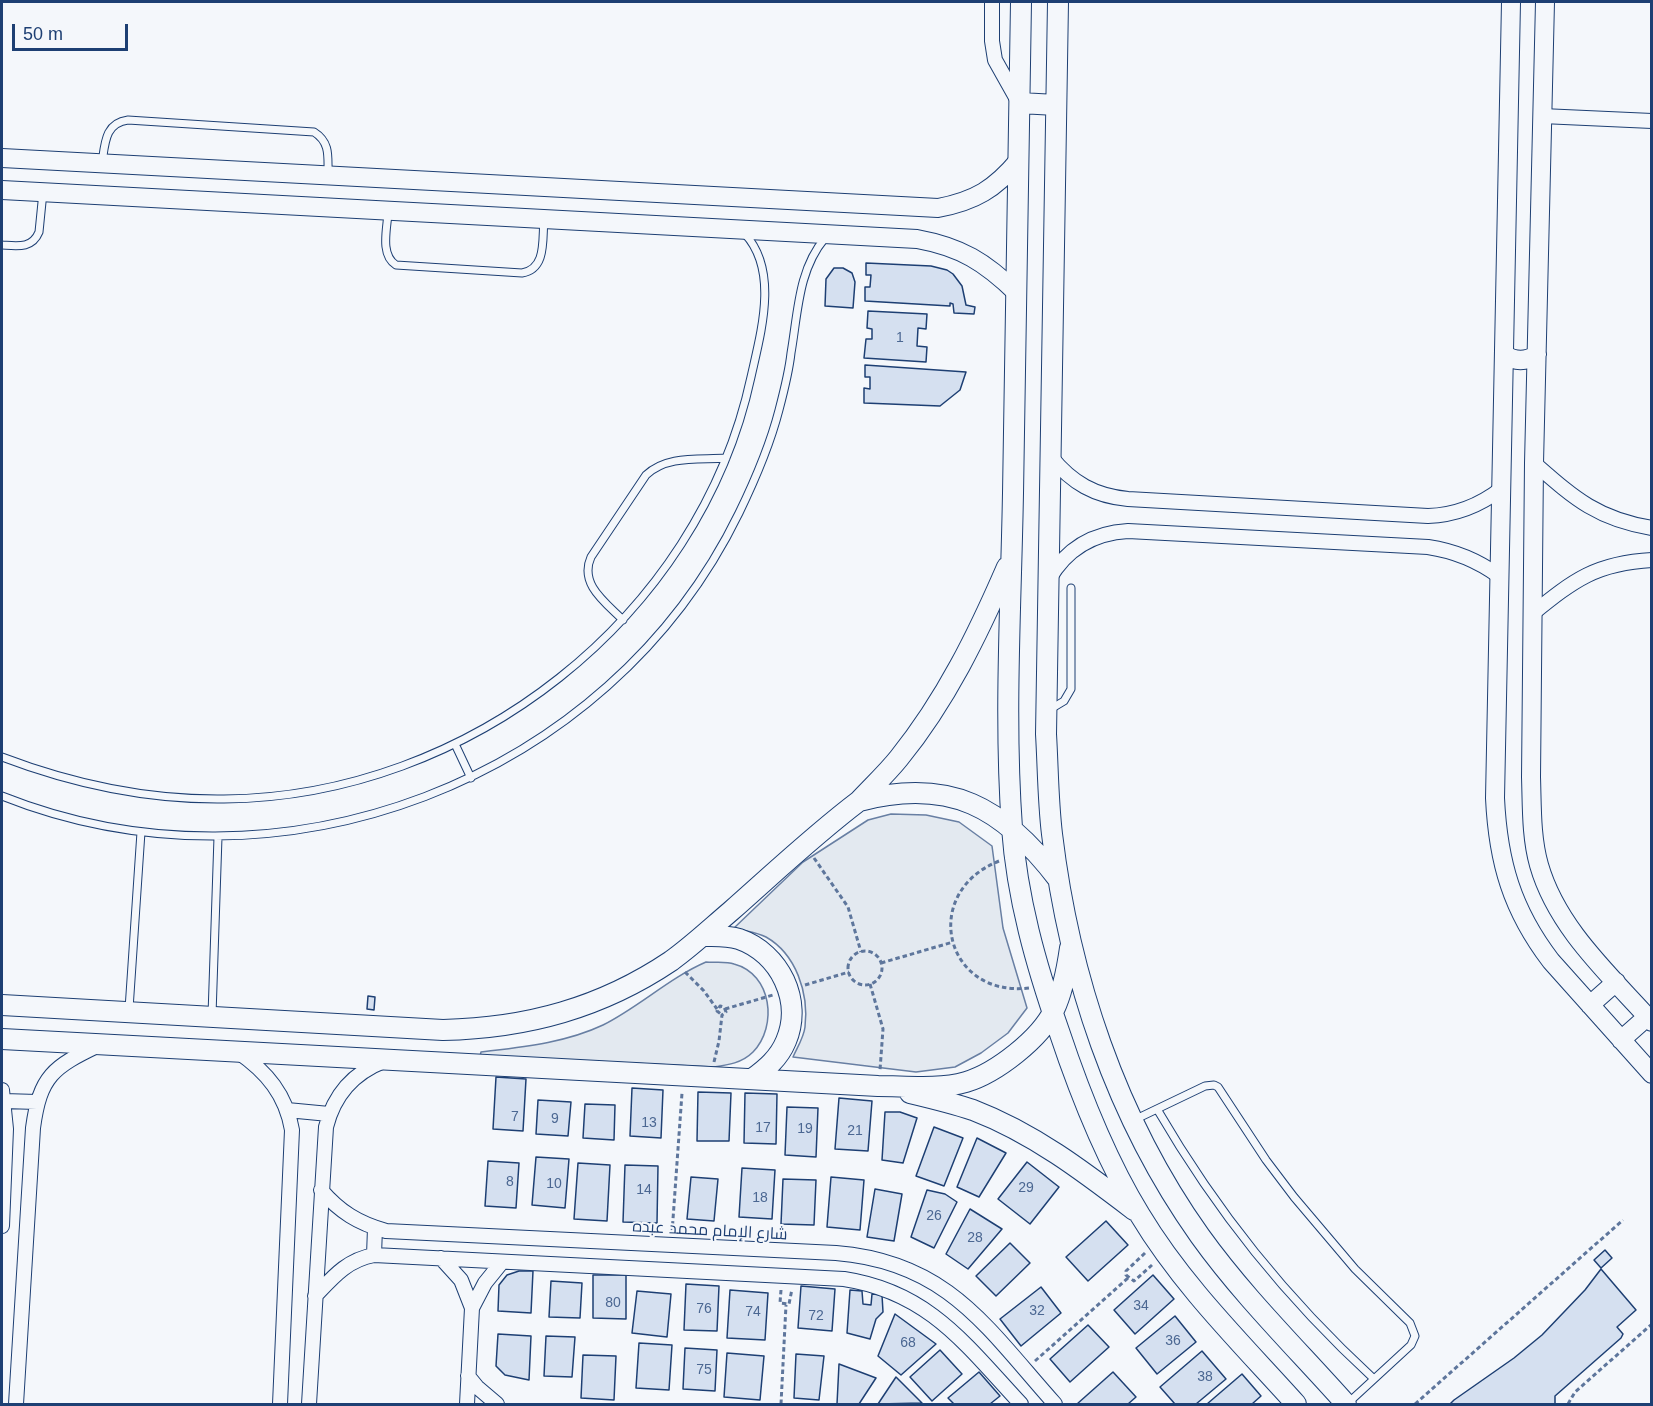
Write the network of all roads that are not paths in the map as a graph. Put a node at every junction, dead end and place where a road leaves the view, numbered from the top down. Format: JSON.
{"nodes":[{"id":1,"x":992,"y":2,"type":"edge"},
{"id":2,"x":1021,"y":2,"type":"edge"},
{"id":3,"x":1058,"y":2,"type":"edge"},
{"id":4,"x":1511,"y":2,"type":"edge"},
{"id":5,"x":1545,"y":2,"type":"edge"},
{"id":6,"x":1020,"y":103,"type":"junction"},
{"id":7,"x":1056,"y":105,"type":"junction"},
{"id":8,"x":1542,"y":116,"type":"junction"},
{"id":9,"x":1652,"y":121,"type":"edge"},
{"id":10,"x":2,"y":158,"type":"edge"},
{"id":11,"x":1019,"y":160,"type":"junction"},
{"id":12,"x":102,"y":164,"type":"junction"},
{"id":13,"x":204,"y":169,"type":"junction"},
{"id":14,"x":328,"y":176,"type":"junction"},
{"id":15,"x":2,"y":190,"type":"edge"},
{"id":16,"x":43,"y":192,"type":"junction"},
{"id":17,"x":204,"y":201,"type":"junction"},
{"id":18,"x":388,"y":210,"type":"junction"},
{"id":19,"x":544,"y":219,"type":"junction"},
{"id":20,"x":741,"y":230,"type":"junction"},
{"id":21,"x":828,"y":234,"type":"junction"},
{"id":22,"x":2,"y":245,"type":"edge"},
{"id":23,"x":1017,"y":293,"type":"junction"},
{"id":24,"x":1504,"y":354,"type":"junction"},
{"id":25,"x":1537,"y":354,"type":"junction"},
{"id":26,"x":1503,"y":406,"type":"junction"},
{"id":27,"x":1535,"y":406,"type":"junction"},
{"id":28,"x":1051,"y":457,"type":"junction"},
{"id":29,"x":726,"y":458,"type":"junction"},
{"id":30,"x":1534,"y":463,"type":"junction"},
{"id":31,"x":1501,"y":489,"type":"junction"},
{"id":32,"x":1652,"y":528,"type":"edge"},
{"id":33,"x":1012,"y":556,"type":"junction"},
{"id":34,"x":1652,"y":560,"type":"edge"},
{"id":35,"x":1499,"y":576,"type":"junction"},
{"id":36,"x":1048,"y":581,"type":"junction"},
{"id":37,"x":1071,"y":588,"type":"dead end"},
{"id":38,"x":1532,"y":614,"type":"junction"},
{"id":39,"x":623,"y":620,"type":"junction"},
{"id":40,"x":1046,"y":711,"type":"junction"},
{"id":41,"x":455,"y":744,"type":"junction"},
{"id":42,"x":2,"y":757,"type":"edge"},
{"id":43,"x":471,"y":778,"type":"junction"},
{"id":44,"x":2,"y":796,"type":"edge"},
{"id":45,"x":859,"y":801,"type":"junction"},
{"id":46,"x":1012,"y":828,"type":"junction"},
{"id":47,"x":141,"y":832,"type":"junction"},
{"id":48,"x":218,"y":837,"type":"junction"},
{"id":49,"x":1058,"y":879,"type":"junction"},
{"id":50,"x":702,"y":936,"type":"junction"},
{"id":51,"x":1071,"y":944,"type":"junction"},
{"id":52,"x":1616,"y":982,"type":"junction"},
{"id":53,"x":2,"y":1005,"type":"edge"},
{"id":54,"x":1590,"y":1005,"type":"junction"},
{"id":55,"x":128,"y":1012,"type":"junction"},
{"id":56,"x":1053,"y":1013,"type":"junction"},
{"id":57,"x":212,"y":1017,"type":"junction"},
{"id":58,"x":1649,"y":1019,"type":"edge"},
{"id":59,"x":2,"y":1039,"type":"edge"},
{"id":60,"x":1621,"y":1040,"type":"junction"},
{"id":61,"x":100,"y":1045,"type":"junction"},
{"id":62,"x":238,"y":1052,"type":"junction"},
{"id":63,"x":386,"y":1060,"type":"junction"},
{"id":64,"x":1652,"y":1074,"type":"edge"},
{"id":65,"x":752,"y":1079,"type":"junction"},
{"id":66,"x":878,"y":1086,"type":"junction"},
{"id":67,"x":3,"y":1095,"type":"edge"},
{"id":68,"x":37,"y":1102,"type":"junction"},
{"id":69,"x":1157,"y":1109,"type":"junction"},
{"id":70,"x":287,"y":1110,"type":"junction"},
{"id":71,"x":329,"y":1114,"type":"junction"},
{"id":72,"x":1133,"y":1121,"type":"junction"},
{"id":73,"x":321,"y":1190,"type":"junction"},
{"id":74,"x":1140,"y":1215,"type":"junction"},
{"id":75,"x":2,"y":1226,"type":"edge"},
{"id":76,"x":375,"y":1228,"type":"junction"},
{"id":77,"x":374,"y":1255,"type":"junction"},
{"id":78,"x":441,"y":1258,"type":"junction"},
{"id":79,"x":502,"y":1262,"type":"junction"},
{"id":80,"x":315,"y":1296,"type":"junction"},
{"id":81,"x":472,"y":1308,"type":"junction"},
{"id":82,"x":468,"y":1376,"type":"junction"},
{"id":83,"x":1374,"y":1379,"type":"junction"},
{"id":84,"x":16,"y":1404,"type":"edge"},
{"id":85,"x":280,"y":1404,"type":"edge"},
{"id":86,"x":309,"y":1404,"type":"edge"},
{"id":87,"x":467,"y":1404,"type":"edge"},
{"id":88,"x":497,"y":1404,"type":"edge"},
{"id":89,"x":1021,"y":1404,"type":"edge"},
{"id":90,"x":1055,"y":1404,"type":"edge"},
{"id":91,"x":1296,"y":1404,"type":"edge"},
{"id":92,"x":1346,"y":1404,"type":"edge"}],
"edges":[{"from":1,"to":6,"type":"street"},
{"from":2,"to":6,"type":"main road"},
{"from":3,"to":7,"type":"main road"},
{"from":4,"to":24,"type":"street"},
{"from":5,"to":8,"type":"street"},
{"from":6,"to":7,"type":"main road"},
{"from":6,"to":11,"type":"main road"},
{"from":7,"to":28,"type":"main road"},
{"from":8,"to":9,"type":"street"},
{"from":8,"to":25,"type":"street"},
{"from":10,"to":12,"type":"street"},
{"from":11,"to":14,"type":"street"},
{"from":11,"to":23,"type":"main road"},
{"from":12,"to":13,"type":"street"},
{"from":12,"to":14,"type":"lane"},
{"from":13,"to":14,"type":"street"},
{"from":13,"to":17,"type":"street"},
{"from":15,"to":16,"type":"street"},
{"from":16,"to":17,"type":"street"},
{"from":16,"to":22,"type":"lane"},
{"from":17,"to":18,"type":"street"},
{"from":18,"to":19,"type":"street"},
{"from":18,"to":19,"type":"lane"},
{"from":19,"to":20,"type":"street"},
{"from":20,"to":21,"type":"street"},
{"from":20,"to":29,"type":"lane"},
{"from":21,"to":23,"type":"street"},
{"from":21,"to":43,"type":"lane"},
{"from":23,"to":33,"type":"main road"},
{"from":24,"to":25,"type":"street"},
{"from":24,"to":26,"type":"street"},
{"from":25,"to":27,"type":"street"},
{"from":26,"to":27,"type":"street"},
{"from":26,"to":31,"type":"street"},
{"from":27,"to":30,"type":"street"},
{"from":28,"to":31,"type":"street"},
{"from":28,"to":36,"type":"main road"},
{"from":29,"to":39,"type":"lane"},
{"from":29,"to":39,"type":"lane"},
{"from":30,"to":32,"type":"street"},
{"from":30,"to":38,"type":"street"},
{"from":31,"to":35,"type":"street"},
{"from":33,"to":45,"type":"main road"},
{"from":33,"to":46,"type":"main road"},
{"from":34,"to":38,"type":"street"},
{"from":35,"to":36,"type":"street"},
{"from":35,"to":54,"type":"street"},
{"from":36,"to":40,"type":"main road"},
{"from":37,"to":40,"type":"lane"},
{"from":38,"to":52,"type":"street"},
{"from":39,"to":41,"type":"lane"},
{"from":40,"to":49,"type":"main road"},
{"from":41,"to":42,"type":"lane"},
{"from":41,"to":43,"type":"lane"},
{"from":43,"to":48,"type":"lane"},
{"from":44,"to":47,"type":"lane"},
{"from":45,"to":46,"type":"main road"},
{"from":45,"to":50,"type":"main road"},
{"from":46,"to":49,"type":"main road"},
{"from":46,"to":56,"type":"main road"},
{"from":47,"to":48,"type":"lane"},
{"from":47,"to":55,"type":"lane"},
{"from":48,"to":57,"type":"lane"},
{"from":49,"to":51,"type":"main road"},
{"from":50,"to":57,"type":"main road"},
{"from":50,"to":65,"type":"main road"},
{"from":51,"to":56,"type":"main road"},
{"from":51,"to":72,"type":"main road"},
{"from":52,"to":54,"type":"street"},
{"from":52,"to":58,"type":"street"},
{"from":53,"to":55,"type":"main road"},
{"from":54,"to":60,"type":"street"},
{"from":55,"to":57,"type":"main road"},
{"from":56,"to":66,"type":"main road"},
{"from":56,"to":74,"type":"main road"},
{"from":58,"to":60,"type":"street"},
{"from":59,"to":61,"type":"main road"},
{"from":60,"to":64,"type":"street"},
{"from":61,"to":62,"type":"main road"},
{"from":61,"to":68,"type":"street"},
{"from":62,"to":63,"type":"main road"},
{"from":62,"to":70,"type":"street"},
{"from":63,"to":65,"type":"main road"},
{"from":63,"to":71,"type":"street"},
{"from":65,"to":66,"type":"main road"},
{"from":66,"to":74,"type":"main road"},
{"from":67,"to":68,"type":"street"},
{"from":67,"to":75,"type":"street"},
{"from":68,"to":84,"type":"street"},
{"from":69,"to":72,"type":"lane"},
{"from":69,"to":83,"type":"lane"},
{"from":69,"to":83,"type":"lane"},
{"from":70,"to":71,"type":"street"},
{"from":70,"to":85,"type":"street"},
{"from":71,"to":73,"type":"street"},
{"from":72,"to":92,"type":"main road"},
{"from":73,"to":76,"type":"street","name":"شارع الإمام محمد عبده"},
{"from":73,"to":80,"type":"street"},
{"from":74,"to":91,"type":"main road"},
{"from":76,"to":77,"type":"street"},
{"from":76,"to":90,"type":"street","name":"شارع الإمام محمد عبده"},
{"from":77,"to":78,"type":"street"},
{"from":77,"to":80,"type":"street"},
{"from":78,"to":79,"type":"street"},
{"from":78,"to":81,"type":"street"},
{"from":79,"to":81,"type":"street"},
{"from":79,"to":89,"type":"street"},
{"from":80,"to":86,"type":"street"},
{"from":81,"to":82,"type":"street"},
{"from":82,"to":87,"type":"street"},
{"from":82,"to":88,"type":"street"},
{"from":83,"to":92,"type":"lane"}]}
